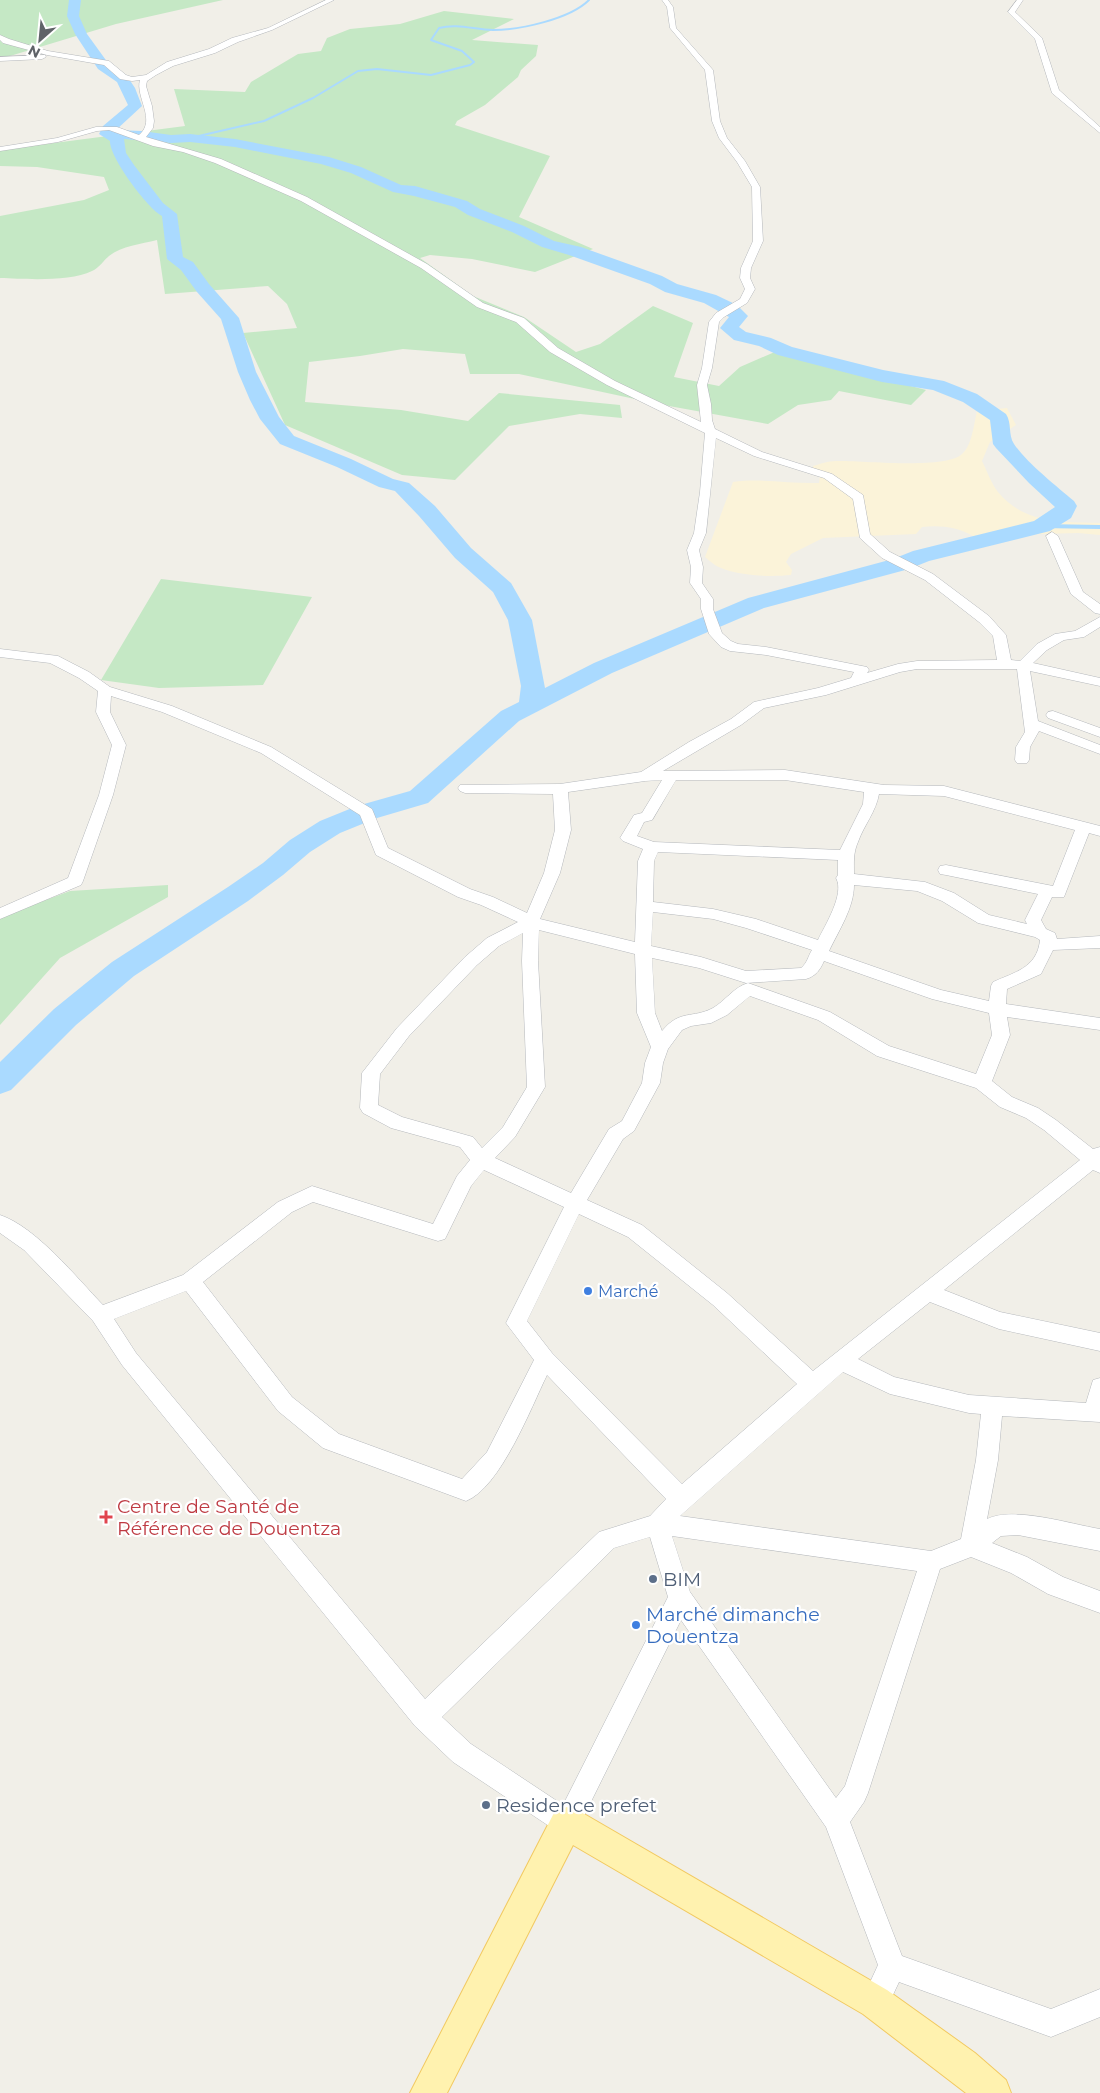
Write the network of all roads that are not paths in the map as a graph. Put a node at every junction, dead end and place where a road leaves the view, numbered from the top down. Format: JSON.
{"nodes":[{"id":1,"x":331,"y":0,"type":"edge"},
{"id":2,"x":665,"y":0,"type":"edge"},
{"id":3,"x":1020,"y":0,"type":"edge"},
{"id":4,"x":0,"y":37,"type":"edge"},
{"id":5,"x":73,"y":58,"type":"junction"},
{"id":6,"x":0,"y":59,"type":"edge"},
{"id":7,"x":148,"y":77,"type":"junction"},
{"id":8,"x":1100,"y":131,"type":"edge"},
{"id":9,"x":140,"y":138,"type":"junction"},
{"id":10,"x":0,"y":149,"type":"edge"},
{"id":11,"x":711,"y":432,"type":"junction"},
{"id":12,"x":1052,"y":536,"type":"dead end"},
{"id":13,"x":1100,"y":610,"type":"edge"},
{"id":14,"x":1100,"y":621,"type":"edge"},
{"id":15,"x":0,"y":652,"type":"edge"},
{"id":16,"x":1005,"y":664,"type":"junction"},
{"id":17,"x":1023,"y":666,"type":"junction"},
{"id":18,"x":856,"y":682,"type":"junction"},
{"id":19,"x":1100,"y":682,"type":"edge"},
{"id":20,"x":105,"y":690,"type":"junction"},
{"id":21,"x":1053,"y":715,"type":"dead end"},
{"id":22,"x":1030,"y":723,"type":"junction"},
{"id":23,"x":1100,"y":733,"type":"edge"},
{"id":24,"x":1100,"y":750,"type":"edge"},
{"id":25,"x":1022,"y":760,"type":"dead end"},
{"id":26,"x":645,"y":776,"type":"junction"},
{"id":27,"x":671,"y":777,"type":"junction"},
{"id":28,"x":465,"y":788,"type":"dead end"},
{"id":29,"x":560,"y":789,"type":"junction"},
{"id":30,"x":872,"y":789,"type":"junction"},
{"id":31,"x":1084,"y":827,"type":"junction"},
{"id":32,"x":1100,"y":831,"type":"edge"},
{"id":33,"x":652,"y":847,"type":"junction"},
{"id":34,"x":846,"y":855,"type":"junction"},
{"id":35,"x":946,"y":870,"type":"dead end"},
{"id":36,"x":844,"y":878,"type":"junction"},
{"id":37,"x":1048,"y":890,"type":"junction"},
{"id":38,"x":645,"y":906,"type":"junction"},
{"id":39,"x":0,"y":914,"type":"edge"},
{"id":40,"x":532,"y":922,"type":"junction"},
{"id":41,"x":1044,"y":939,"type":"junction"},
{"id":42,"x":1100,"y":942,"type":"edge"},
{"id":43,"x":643,"y":949,"type":"junction"},
{"id":44,"x":820,"y":950,"type":"junction"},
{"id":45,"x":747,"y":983,"type":"junction"},
{"id":46,"x":997,"y":1009,"type":"junction"},
{"id":47,"x":1100,"y":1024,"type":"edge"},
{"id":48,"x":660,"y":1046,"type":"junction"},
{"id":49,"x":982,"y":1082,"type":"junction"},
{"id":50,"x":481,"y":1160,"type":"junction"},
{"id":51,"x":1097,"y":1160,"type":"edge"},
{"id":52,"x":575,"y":1203,"type":"junction"},
{"id":53,"x":0,"y":1223,"type":"edge"},
{"id":54,"x":190,"y":1280,"type":"junction"},
{"id":55,"x":927,"y":1292,"type":"junction"},
{"id":56,"x":100,"y":1315,"type":"junction"},
{"id":57,"x":1100,"y":1342,"type":"edge"},
{"id":58,"x":545,"y":1360,"type":"junction"},
{"id":59,"x":841,"y":1361,"type":"junction"},
{"id":60,"x":812,"y":1384,"type":"junction"},
{"id":61,"x":1100,"y":1387,"type":"edge"},
{"id":62,"x":992,"y":1405,"type":"junction"},
{"id":63,"x":1097,"y":1412,"type":"edge"},
{"id":64,"x":682,"y":1499,"type":"junction"},
{"id":65,"x":657,"y":1524,"type":"junction"},
{"id":66,"x":1100,"y":1540,"type":"edge"},
{"id":67,"x":971,"y":1546,"type":"junction"},
{"id":68,"x":931,"y":1562,"type":"junction"},
{"id":69,"x":680,"y":1598,"type":"junction"},
{"id":70,"x":1100,"y":1602,"type":"edge"},
{"id":71,"x":424,"y":1717,"type":"junction"},
{"id":72,"x":836,"y":1819,"type":"junction"},
{"id":73,"x":567,"y":1823,"type":"junction"},
{"id":74,"x":892,"y":1966,"type":"junction"},
{"id":75,"x":875,"y":2002,"type":"junction"},
{"id":76,"x":1100,"y":2003,"type":"edge"},
{"id":77,"x":428,"y":2093,"type":"edge"},
{"id":78,"x":993,"y":2093,"type":"edge"}],
"edges":[{"from":1,"to":7,"type":"street"},
{"from":2,"to":11,"type":"street"},
{"from":3,"to":8,"type":"street"},
{"from":4,"to":5,"type":"street"},
{"from":5,"to":6,"type":"street"},
{"from":5,"to":7,"type":"street"},
{"from":7,"to":9,"type":"street"},
{"from":9,"to":10,"type":"street"},
{"from":9,"to":11,"type":"street"},
{"from":11,"to":16,"type":"street"},
{"from":11,"to":18,"type":"street"},
{"from":12,"to":13,"type":"street"},
{"from":14,"to":17,"type":"street"},
{"from":15,"to":20,"type":"street"},
{"from":16,"to":17,"type":"street"},
{"from":16,"to":18,"type":"street"},
{"from":17,"to":19,"type":"street"},
{"from":17,"to":22,"type":"street"},
{"from":18,"to":26,"type":"street"},
{"from":20,"to":39,"type":"street"},
{"from":20,"to":40,"type":"street"},
{"from":21,"to":23,"type":"street"},
{"from":22,"to":24,"type":"street"},
{"from":22,"to":25,"type":"street"},
{"from":26,"to":27,"type":"street"},
{"from":26,"to":29,"type":"street"},
{"from":27,"to":30,"type":"street"},
{"from":27,"to":33,"type":"street"},
{"from":28,"to":29,"type":"street"},
{"from":29,"to":40,"type":"street"},
{"from":30,"to":31,"type":"street"},
{"from":30,"to":34,"type":"street"},
{"from":31,"to":32,"type":"street"},
{"from":31,"to":37,"type":"street"},
{"from":33,"to":34,"type":"street"},
{"from":33,"to":38,"type":"street"},
{"from":34,"to":36,"type":"street"},
{"from":35,"to":37,"type":"street"},
{"from":36,"to":41,"type":"street"},
{"from":36,"to":44,"type":"street"},
{"from":37,"to":41,"type":"street"},
{"from":38,"to":43,"type":"street"},
{"from":38,"to":44,"type":"street"},
{"from":40,"to":43,"type":"street"},
{"from":40,"to":50,"type":"street"},
{"from":40,"to":50,"type":"street"},
{"from":41,"to":42,"type":"street"},
{"from":41,"to":46,"type":"street"},
{"from":43,"to":45,"type":"street"},
{"from":43,"to":48,"type":"street"},
{"from":44,"to":45,"type":"street"},
{"from":44,"to":46,"type":"street"},
{"from":45,"to":48,"type":"street"},
{"from":45,"to":49,"type":"street"},
{"from":46,"to":47,"type":"street"},
{"from":46,"to":49,"type":"street"},
{"from":48,"to":52,"type":"street"},
{"from":49,"to":51,"type":"street"},
{"from":50,"to":52,"type":"street"},
{"from":50,"to":54,"type":"street"},
{"from":51,"to":55,"type":"street"},
{"from":52,"to":58,"type":"street"},
{"from":52,"to":60,"type":"street"},
{"from":53,"to":56,"type":"street"},
{"from":54,"to":56,"type":"street"},
{"from":54,"to":58,"type":"street"},
{"from":55,"to":57,"type":"street"},
{"from":55,"to":59,"type":"street"},
{"from":56,"to":71,"type":"street"},
{"from":58,"to":64,"type":"street"},
{"from":59,"to":60,"type":"street"},
{"from":59,"to":62,"type":"street"},
{"from":60,"to":64,"type":"street"},
{"from":61,"to":63,"type":"street"},
{"from":62,"to":63,"type":"street"},
{"from":62,"to":67,"type":"street"},
{"from":64,"to":65,"type":"street"},
{"from":65,"to":68,"type":"street"},
{"from":65,"to":69,"type":"street"},
{"from":65,"to":71,"type":"street"},
{"from":66,"to":67,"type":"street"},
{"from":67,"to":68,"type":"street"},
{"from":67,"to":70,"type":"street"},
{"from":68,"to":72,"type":"street"},
{"from":69,"to":72,"type":"street"},
{"from":69,"to":73,"type":"street"},
{"from":71,"to":73,"type":"street"},
{"from":72,"to":74,"type":"street"},
{"from":73,"to":75,"type":"main road"},
{"from":73,"to":77,"type":"main road"},
{"from":74,"to":75,"type":"street"},
{"from":74,"to":76,"type":"street"},
{"from":75,"to":78,"type":"main road"}]}
